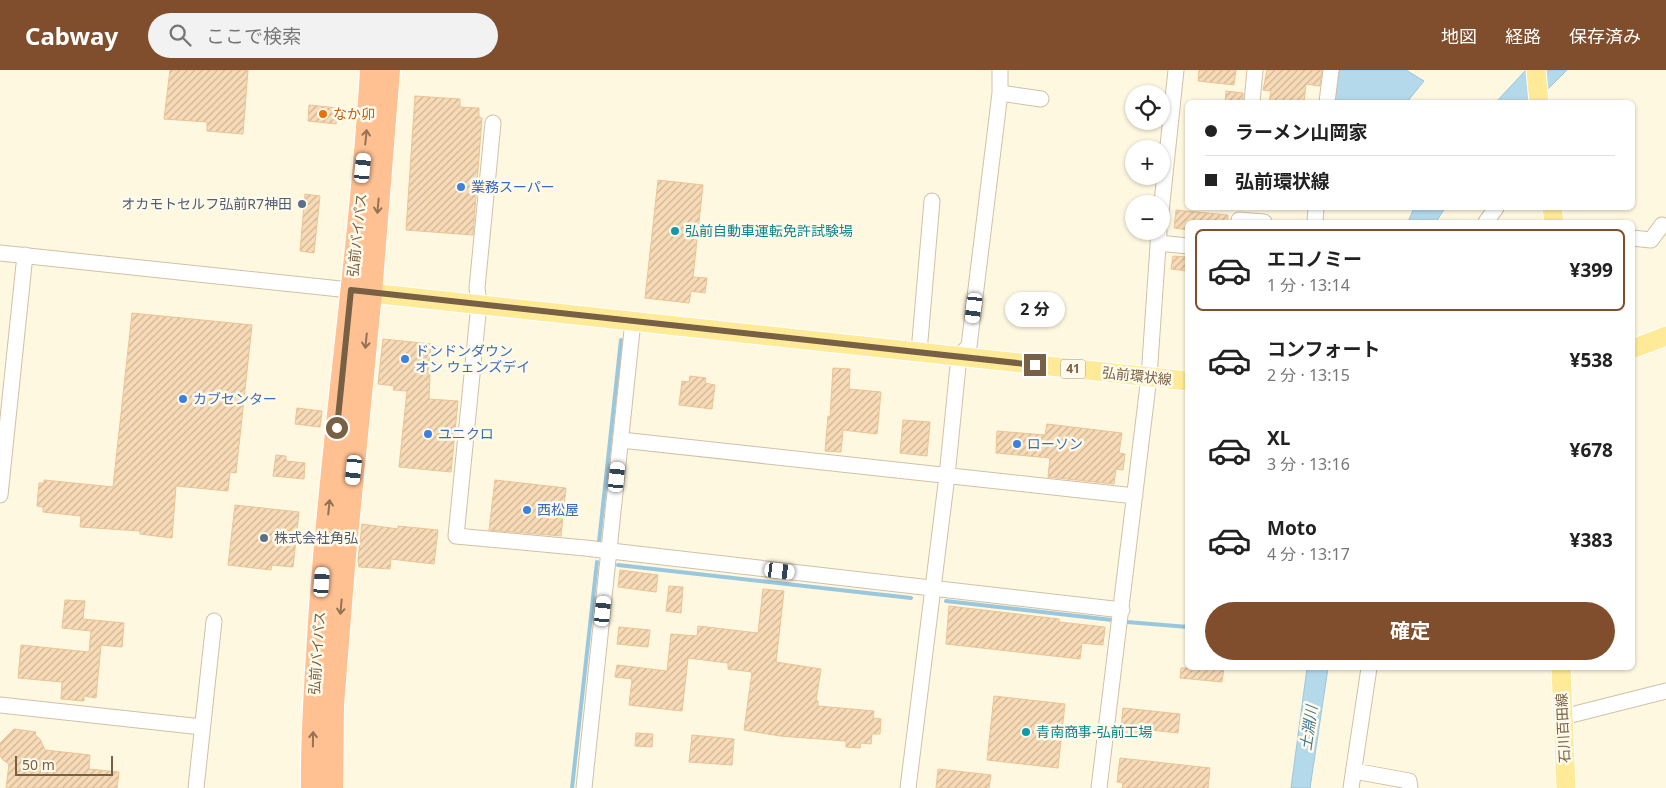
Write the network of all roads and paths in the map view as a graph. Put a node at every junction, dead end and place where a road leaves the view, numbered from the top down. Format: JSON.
{"nodes":[{"id":1,"x":371,"y":70,"type":"edge"},
{"id":2,"x":389,"y":70,"type":"edge"},
{"id":3,"x":1000,"y":70,"type":"edge"},
{"id":4,"x":1176,"y":70,"type":"edge"},
{"id":5,"x":1255,"y":70,"type":"edge"},
{"id":6,"x":1331,"y":70,"type":"edge"},
{"id":7,"x":1536,"y":70,"type":"edge"},
{"id":8,"x":1000,"y":93,"type":"junction"},
{"id":9,"x":1042,"y":99,"type":"dead end"},
{"id":10,"x":1252,"y":100,"type":"edge"},
{"id":11,"x":1328,"y":100,"type":"edge"},
{"id":12,"x":1539,"y":100,"type":"edge"},
{"id":13,"x":493,"y":123,"type":"dead end"},
{"id":14,"x":1163,"y":195,"type":"edge"},
{"id":15,"x":932,"y":202,"type":"dead end"},
{"id":16,"x":1239,"y":217,"type":"edge"},
{"id":17,"x":1254,"y":220,"type":"edge"},
{"id":18,"x":1662,"y":225,"type":"dead end"},
{"id":19,"x":1635,"y":238,"type":"edge"},
{"id":20,"x":1159,"y":240,"type":"edge"},
{"id":21,"x":1169,"y":240,"type":"edge"},
{"id":22,"x":1185,"y":245,"type":"edge"},
{"id":23,"x":0,"y":252,"type":"edge"},
{"id":24,"x":25,"y":255,"type":"junction"},
{"id":25,"x":361,"y":292,"type":"junction"},
{"id":26,"x":479,"y":304,"type":"junction"},
{"id":27,"x":634,"y":321,"type":"junction"},
{"id":28,"x":1666,"y":336,"type":"edge"},
{"id":29,"x":1635,"y":348,"type":"edge"},
{"id":30,"x":919,"y":352,"type":"junction"},
{"id":31,"x":959,"y":356,"type":"junction"},
{"id":32,"x":1149,"y":377,"type":"junction"},
{"id":33,"x":1185,"y":381,"type":"edge"},
{"id":34,"x":621,"y":440,"type":"junction"},
{"id":35,"x":947,"y":476,"type":"junction"},
{"id":36,"x":0,"y":495,"type":"edge"},
{"id":37,"x":1135,"y":496,"type":"junction"},
{"id":38,"x":610,"y":552,"type":"junction"},
{"id":39,"x":932,"y":588,"type":"junction"},
{"id":40,"x":1122,"y":610,"type":"junction"},
{"id":41,"x":214,"y":621,"type":"dead end"},
{"id":42,"x":1369,"y":670,"type":"edge"},
{"id":43,"x":1561,"y":670,"type":"edge"},
{"id":44,"x":1666,"y":691,"type":"edge"},
{"id":45,"x":0,"y":705,"type":"edge"},
{"id":46,"x":1563,"y":717,"type":"junction"},
{"id":47,"x":202,"y":727,"type":"junction"},
{"id":48,"x":1354,"y":771,"type":"junction"},
{"id":49,"x":196,"y":788,"type":"edge"},
{"id":50,"x":312,"y":788,"type":"edge"},
{"id":51,"x":332,"y":788,"type":"edge"},
{"id":52,"x":584,"y":788,"type":"edge"},
{"id":53,"x":908,"y":788,"type":"edge"},
{"id":54,"x":1099,"y":788,"type":"edge"},
{"id":55,"x":1351,"y":788,"type":"edge"},
{"id":56,"x":1410,"y":788,"type":"edge"},
{"id":57,"x":1566,"y":788,"type":"edge"}],
"edges":[{"from":25,"to":1,"type":"highway","name":"弘前バイパス","one_way":true},
{"from":2,"to":25,"type":"highway","name":"弘前バイパス","one_way":true},
{"from":3,"to":8,"type":"street"},
{"from":4,"to":14,"type":"street"},
{"from":5,"to":10,"type":"street"},
{"from":6,"to":11,"type":"street"},
{"from":7,"to":12,"type":"main road"},
{"from":8,"to":9,"type":"street"},
{"from":8,"to":31,"type":"street"},
{"from":13,"to":26,"type":"street"},
{"from":15,"to":30,"type":"street"},
{"from":16,"to":17,"type":"street"},
{"from":18,"to":19,"type":"street"},
{"from":20,"to":32,"type":"street"},
{"from":21,"to":22,"type":"street"},
{"from":23,"to":24,"type":"street"},
{"from":24,"to":25,"type":"street"},
{"from":24,"to":36,"type":"street"},
{"from":25,"to":26,"type":"main road","name":"弘前環状線","number":"41"},
{"from":50,"to":25,"type":"highway","name":"弘前バイパス","one_way":true},
{"from":25,"to":51,"type":"highway","name":"弘前バイパス","one_way":true},
{"from":26,"to":27,"type":"main road","name":"弘前環状線","number":"41"},
{"from":26,"to":38,"type":"street"},
{"from":27,"to":30,"type":"main road","name":"弘前環状線","number":"41"},
{"from":27,"to":34,"type":"street"},
{"from":28,"to":29,"type":"main road"},
{"from":30,"to":31,"type":"main road","name":"弘前環状線","number":"41"},
{"from":31,"to":32,"type":"main road","name":"弘前環状線","number":"41"},
{"from":31,"to":35,"type":"street"},
{"from":32,"to":33,"type":"main road","name":"弘前環状線","number":"41"},
{"from":32,"to":37,"type":"street"},
{"from":34,"to":35,"type":"street"},
{"from":34,"to":38,"type":"street"},
{"from":35,"to":37,"type":"street"},
{"from":35,"to":39,"type":"street"},
{"from":37,"to":40,"type":"street"},
{"from":38,"to":39,"type":"street"},
{"from":38,"to":52,"type":"street"},
{"from":39,"to":40,"type":"street"},
{"from":39,"to":53,"type":"street"},
{"from":40,"to":54,"type":"street"},
{"from":41,"to":47,"type":"street"},
{"from":42,"to":48,"type":"street"},
{"from":43,"to":46,"type":"main road","name":"石川百田線"},
{"from":44,"to":46,"type":"street"},
{"from":45,"to":47,"type":"street"},
{"from":46,"to":57,"type":"main road","name":"石川百田線"},
{"from":47,"to":49,"type":"street"},
{"from":48,"to":55,"type":"street"},
{"from":48,"to":56,"type":"street"}]}
